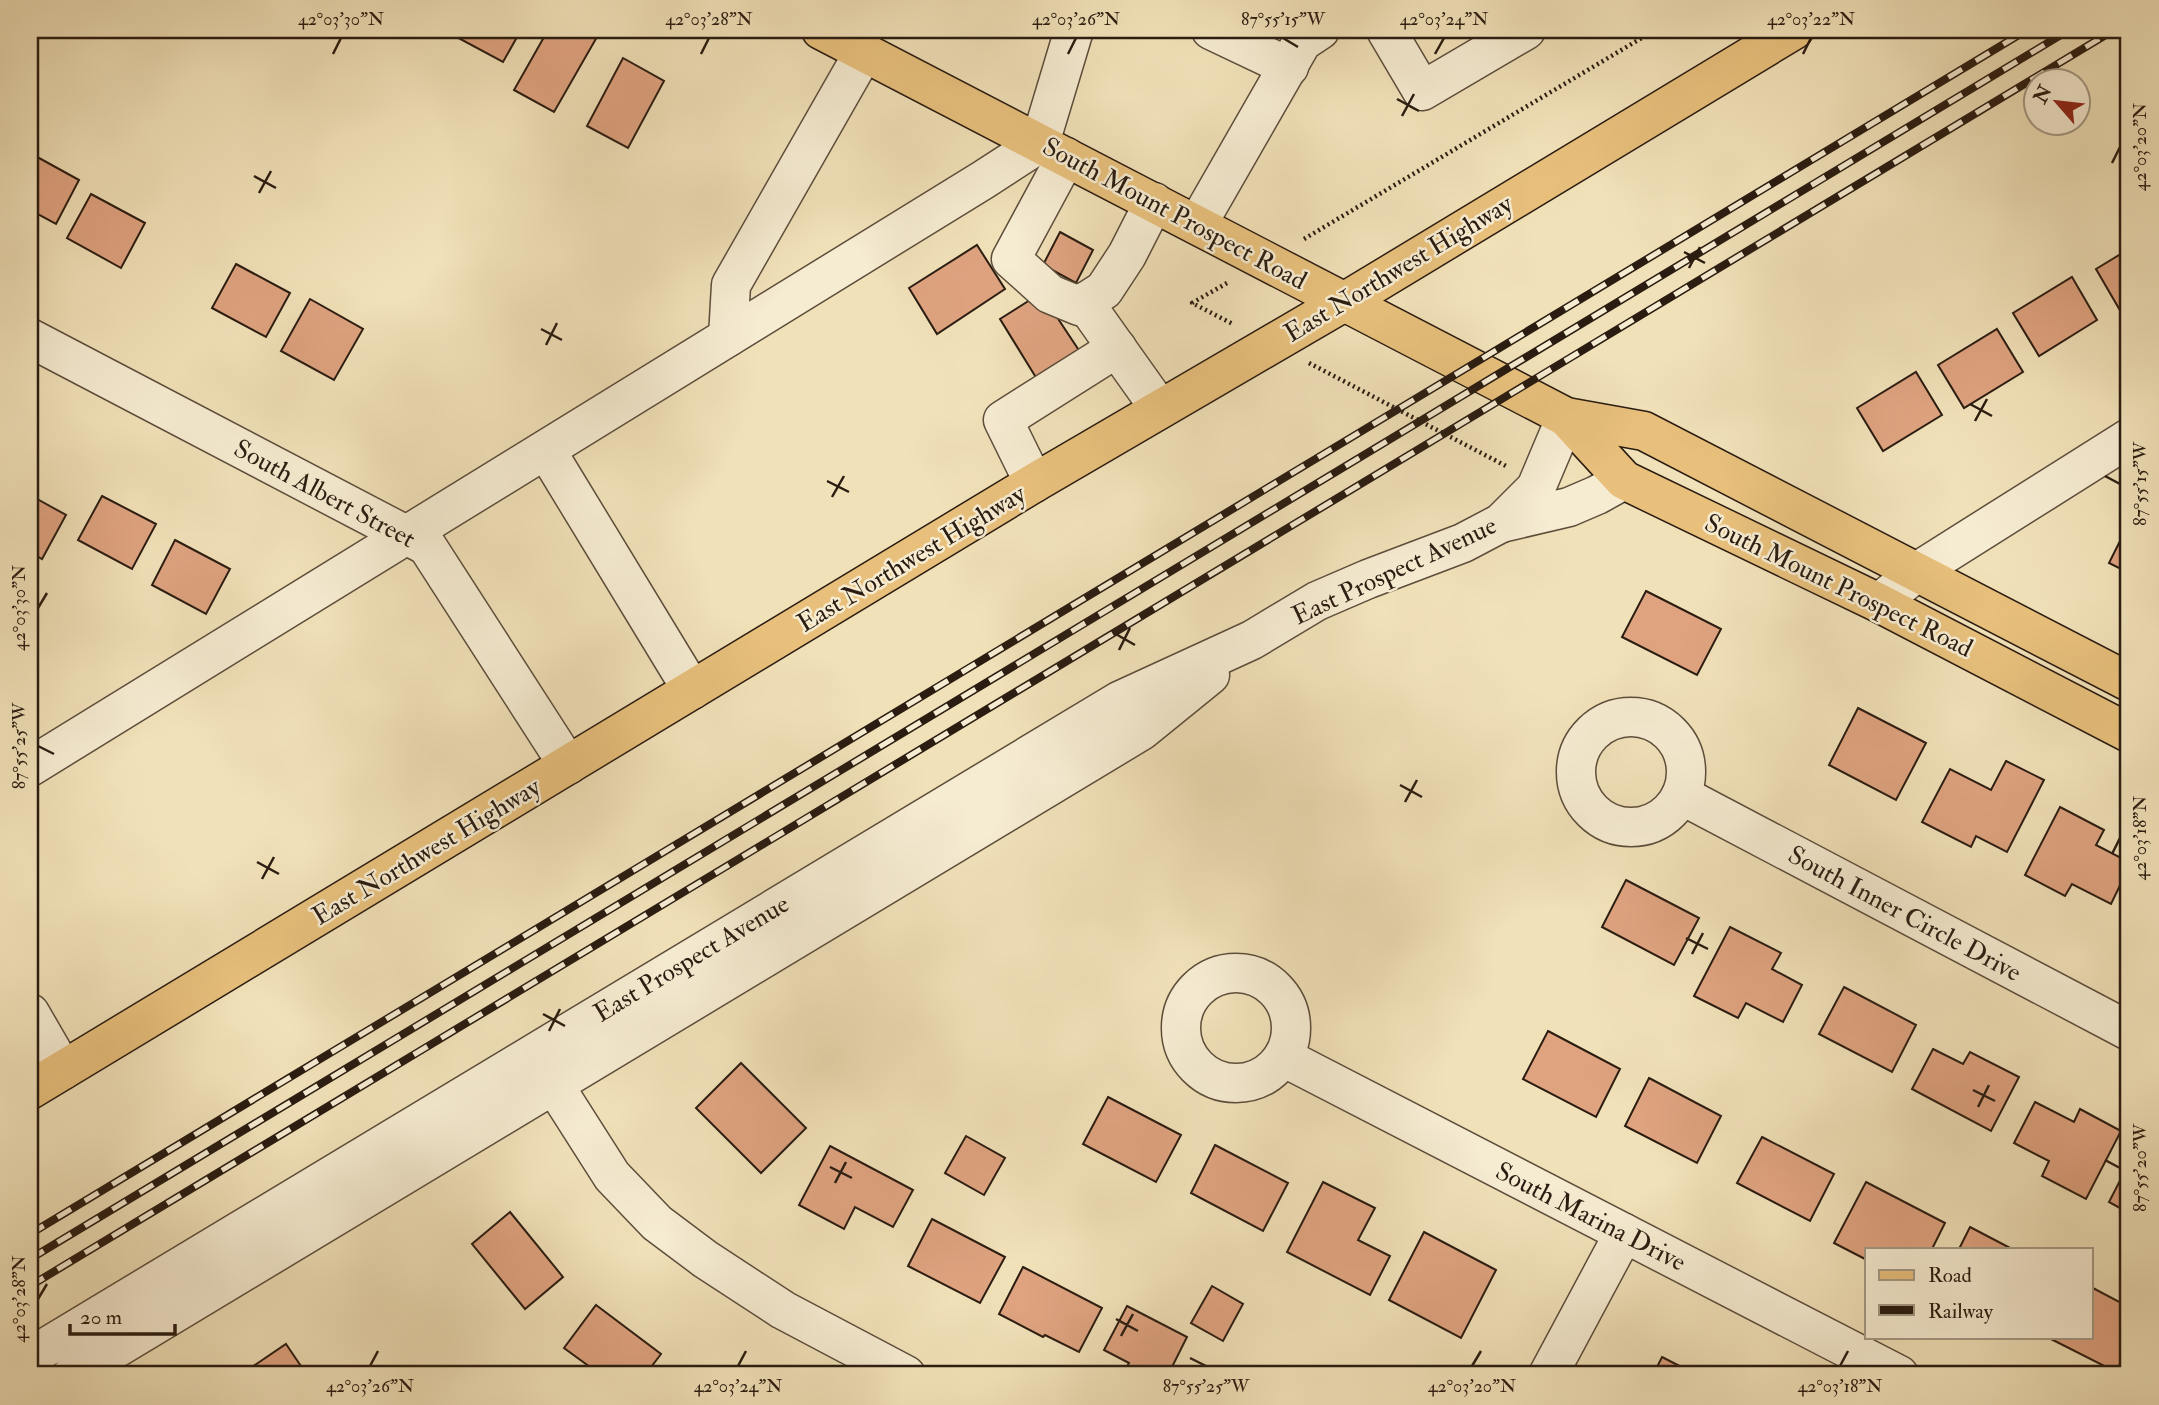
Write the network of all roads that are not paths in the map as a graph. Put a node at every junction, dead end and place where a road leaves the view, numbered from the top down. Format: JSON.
{"nodes":[{"id":1,"x":821,"y":30,"type":"edge"},
{"id":2,"x":1074,"y":30,"type":"edge"},
{"id":3,"x":1211,"y":30,"type":"edge"},
{"id":4,"x":1320,"y":30,"type":"edge"},
{"id":5,"x":1386,"y":30,"type":"edge"},
{"id":6,"x":1526,"y":30,"type":"edge"},
{"id":7,"x":1794,"y":30,"type":"edge"},
{"id":8,"x":864,"y":52,"type":"junction"},
{"id":9,"x":1289,"y":67,"type":"junction"},
{"id":10,"x":1053,"y":150,"type":"junction"},
{"id":11,"x":1154,"y":202,"type":"junction"},
{"id":12,"x":1197,"y":225,"type":"junction"},
{"id":13,"x":1084,"y":302,"type":"junction"},
{"id":14,"x":1344,"y":302,"type":"junction"},
{"id":15,"x":728,"y":337,"type":"junction"},
{"id":16,"x":30,"y":338,"type":"edge"},
{"id":17,"x":1117,"y":348,"type":"junction"},
{"id":18,"x":1160,"y":409,"type":"junction"},
{"id":19,"x":1566,"y":417,"type":"junction"},
{"id":20,"x":2129,"y":438,"type":"edge"},
{"id":21,"x":546,"y":450,"type":"junction"},
{"id":22,"x":1624,"y":480,"type":"junction"},
{"id":23,"x":1034,"y":483,"type":"junction"},
{"id":24,"x":1501,"y":523,"type":"junction"},
{"id":25,"x":405,"y":534,"type":"junction"},
{"id":26,"x":1918,"y":571,"type":"junction"},
{"id":27,"x":1879,"y":603,"type":"junction"},
{"id":28,"x":1252,"y":640,"type":"junction"},
{"id":29,"x":2129,"y":682,"type":"edge"},
{"id":30,"x":692,"y":690,"type":"junction"},
{"id":31,"x":2129,"y":733,"type":"edge"},
{"id":32,"x":568,"y":765,"type":"junction"},
{"id":33,"x":30,"y":766,"type":"edge"},
{"id":34,"x":1681,"y":795,"type":"dead end"},
{"id":35,"x":30,"y":1013,"type":"edge"},
{"id":36,"x":2129,"y":1031,"type":"edge"},
{"id":37,"x":534,"y":1052,"type":"junction"},
{"id":38,"x":1283,"y":1057,"type":"dead end"},
{"id":39,"x":62,"y":1070,"type":"junction"},
{"id":40,"x":554,"y":1085,"type":"junction"},
{"id":41,"x":30,"y":1090,"type":"edge"},
{"id":42,"x":1624,"y":1233,"type":"junction"},
{"id":43,"x":83,"y":1325,"type":"junction"},
{"id":44,"x":30,"y":1357,"type":"edge"},
{"id":45,"x":98,"y":1369,"type":"edge"},
{"id":46,"x":906,"y":1375,"type":"edge"},
{"id":47,"x":1548,"y":1375,"type":"edge"},
{"id":48,"x":1899,"y":1375,"type":"edge"}],
"edges":[{"from":1,"to":8,"type":"main road","name":"South Mount Prospect Road"},
{"from":2,"to":10,"type":"street"},
{"from":3,"to":9,"type":"street"},
{"from":4,"to":9,"type":"street"},
{"from":5,"to":6,"type":"street"},
{"from":7,"to":14,"type":"main road","name":"East Northwest Highway"},
{"from":8,"to":10,"type":"main road","name":"South Mount Prospect Road"},
{"from":8,"to":15,"type":"street"},
{"from":9,"to":12,"type":"street"},
{"from":10,"to":11,"type":"main road","name":"South Mount Prospect Road"},
{"from":10,"to":13,"type":"street"},
{"from":10,"to":15,"type":"street"},
{"from":11,"to":12,"type":"main road","name":"South Mount Prospect Road"},
{"from":11,"to":13,"type":"street"},
{"from":12,"to":14,"type":"main road","name":"South Mount Prospect Road"},
{"from":13,"to":17,"type":"street"},
{"from":14,"to":18,"type":"main road","name":"East Northwest Highway"},
{"from":14,"to":19,"type":"main road","name":"South Mount Prospect Road"},
{"from":15,"to":21,"type":"street"},
{"from":16,"to":25,"type":"street","name":"South Albert Street"},
{"from":17,"to":18,"type":"street"},
{"from":17,"to":23,"type":"street"},
{"from":18,"to":23,"type":"main road","name":"East Northwest Highway"},
{"from":19,"to":22,"type":"main road","name":"South Mount Prospect Road"},
{"from":19,"to":24,"type":"street","name":"East Prospect Avenue"},
{"from":19,"to":26,"type":"main road","name":"South Mount Prospect Road"},
{"from":20,"to":26,"type":"street"},
{"from":21,"to":25,"type":"street"},
{"from":21,"to":30,"type":"street"},
{"from":22,"to":24,"type":"street"},
{"from":22,"to":27,"type":"main road","name":"South Mount Prospect Road"},
{"from":23,"to":30,"type":"main road","name":"East Northwest Highway"},
{"from":24,"to":28,"type":"street","name":"East Prospect Avenue"},
{"from":25,"to":32,"type":"street","name":"South Albert Street"},
{"from":25,"to":33,"type":"street"},
{"from":26,"to":27,"type":"street"},
{"from":26,"to":29,"type":"main road","name":"South Mount Prospect Road"},
{"from":27,"to":31,"type":"main road","name":"South Mount Prospect Road"},
{"from":28,"to":37,"type":"street","name":"East Prospect Avenue"},
{"from":28,"to":40,"type":"street","name":"East Prospect Avenue"},
{"from":30,"to":32,"type":"main road","name":"East Northwest Highway"},
{"from":32,"to":39,"type":"main road","name":"East Northwest Highway"},
{"from":34,"to":36,"type":"street","name":"South Inner Circle Drive"},
{"from":35,"to":39,"type":"street"},
{"from":37,"to":40,"type":"street"},
{"from":37,"to":43,"type":"street","name":"East Prospect Avenue"},
{"from":38,"to":42,"type":"street","name":"South Marina Drive"},
{"from":39,"to":41,"type":"main road","name":"East Northwest Highway"},
{"from":40,"to":45,"type":"street","name":"East Prospect Avenue"},
{"from":40,"to":46,"type":"street"},
{"from":42,"to":47,"type":"street"},
{"from":42,"to":48,"type":"street","name":"South Marina Drive"},
{"from":43,"to":44,"type":"street","name":"East Prospect Avenue"},
{"from":43,"to":45,"type":"street"}]}
